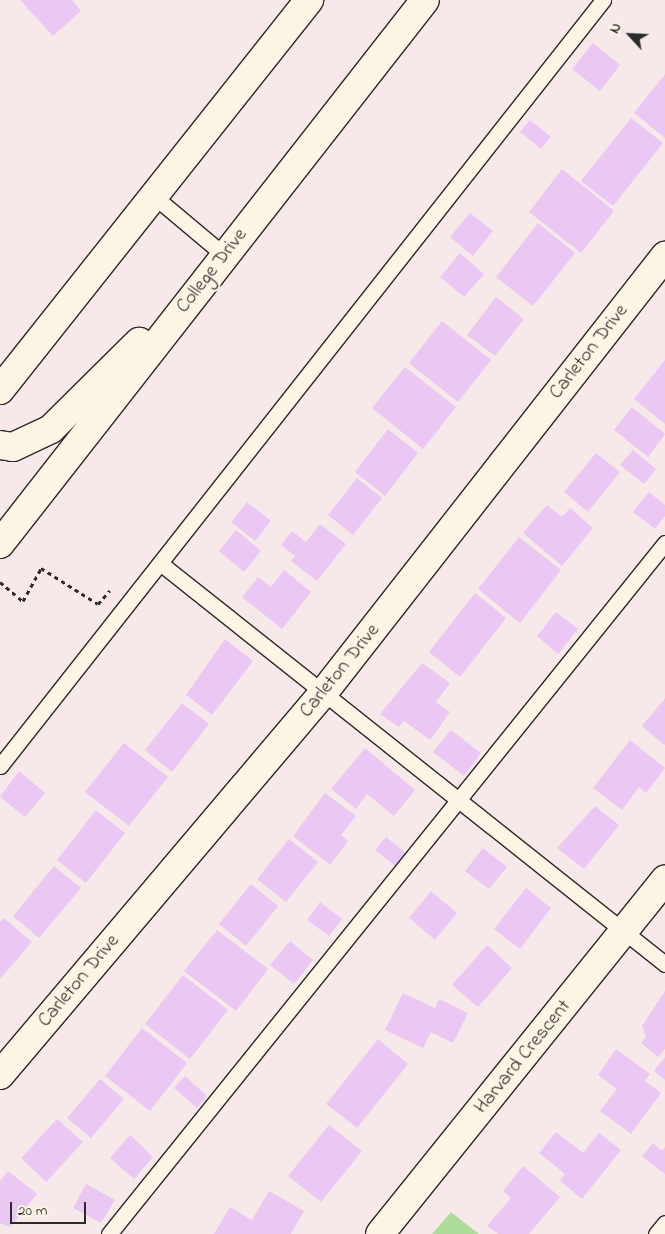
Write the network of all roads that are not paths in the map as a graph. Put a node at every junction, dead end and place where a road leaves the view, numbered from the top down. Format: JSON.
{"nodes":[{"id":1,"x":309,"y":0,"type":"edge"},
{"id":2,"x":425,"y":0,"type":"edge"},
{"id":3,"x":603,"y":0,"type":"edge"},
{"id":4,"x":155,"y":197,"type":"junction"},
{"id":5,"x":224,"y":255,"type":"junction"},
{"id":6,"x":665,"y":256,"type":"edge"},
{"id":7,"x":0,"y":390,"type":"edge"},
{"id":8,"x":0,"y":445,"type":"edge"},
{"id":9,"x":665,"y":543,"type":"edge"},
{"id":10,"x":0,"y":544,"type":"edge"},
{"id":11,"x":160,"y":564,"type":"junction"},
{"id":12,"x":324,"y":692,"type":"junction"},
{"id":13,"x":0,"y":766,"type":"edge"},
{"id":14,"x":461,"y":801,"type":"junction"},
{"id":15,"x":665,"y":879,"type":"edge"},
{"id":16,"x":624,"y":930,"type":"junction"},
{"id":17,"x":665,"y":964,"type":"edge"},
{"id":18,"x":0,"y":1075,"type":"edge"},
{"id":19,"x":665,"y":1223,"type":"edge"},
{"id":20,"x":109,"y":1234,"type":"edge"},
{"id":21,"x":380,"y":1234,"type":"edge"},
{"id":22,"x":656,"y":1234,"type":"edge"}],
"edges":[{"from":1,"to":4,"type":"main road"},
{"from":2,"to":5,"type":"main road","name":"College Drive"},
{"from":3,"to":11,"type":"lane"},
{"from":4,"to":5,"type":"lane"},
{"from":4,"to":7,"type":"main road"},
{"from":5,"to":8,"type":"main road"},
{"from":5,"to":10,"type":"main road","name":"College Drive"},
{"from":6,"to":12,"type":"main road","name":"Carleton Drive"},
{"from":9,"to":14,"type":"lane"},
{"from":11,"to":12,"type":"lane"},
{"from":11,"to":13,"type":"lane"},
{"from":12,"to":14,"type":"lane"},
{"from":12,"to":18,"type":"main road","name":"Carleton Drive"},
{"from":14,"to":16,"type":"lane"},
{"from":14,"to":20,"type":"lane"},
{"from":15,"to":16,"type":"main road","name":"Harvard Crescent"},
{"from":16,"to":17,"type":"lane"},
{"from":16,"to":21,"type":"main road","name":"Harvard Crescent"},
{"from":19,"to":22,"type":"lane"}]}
